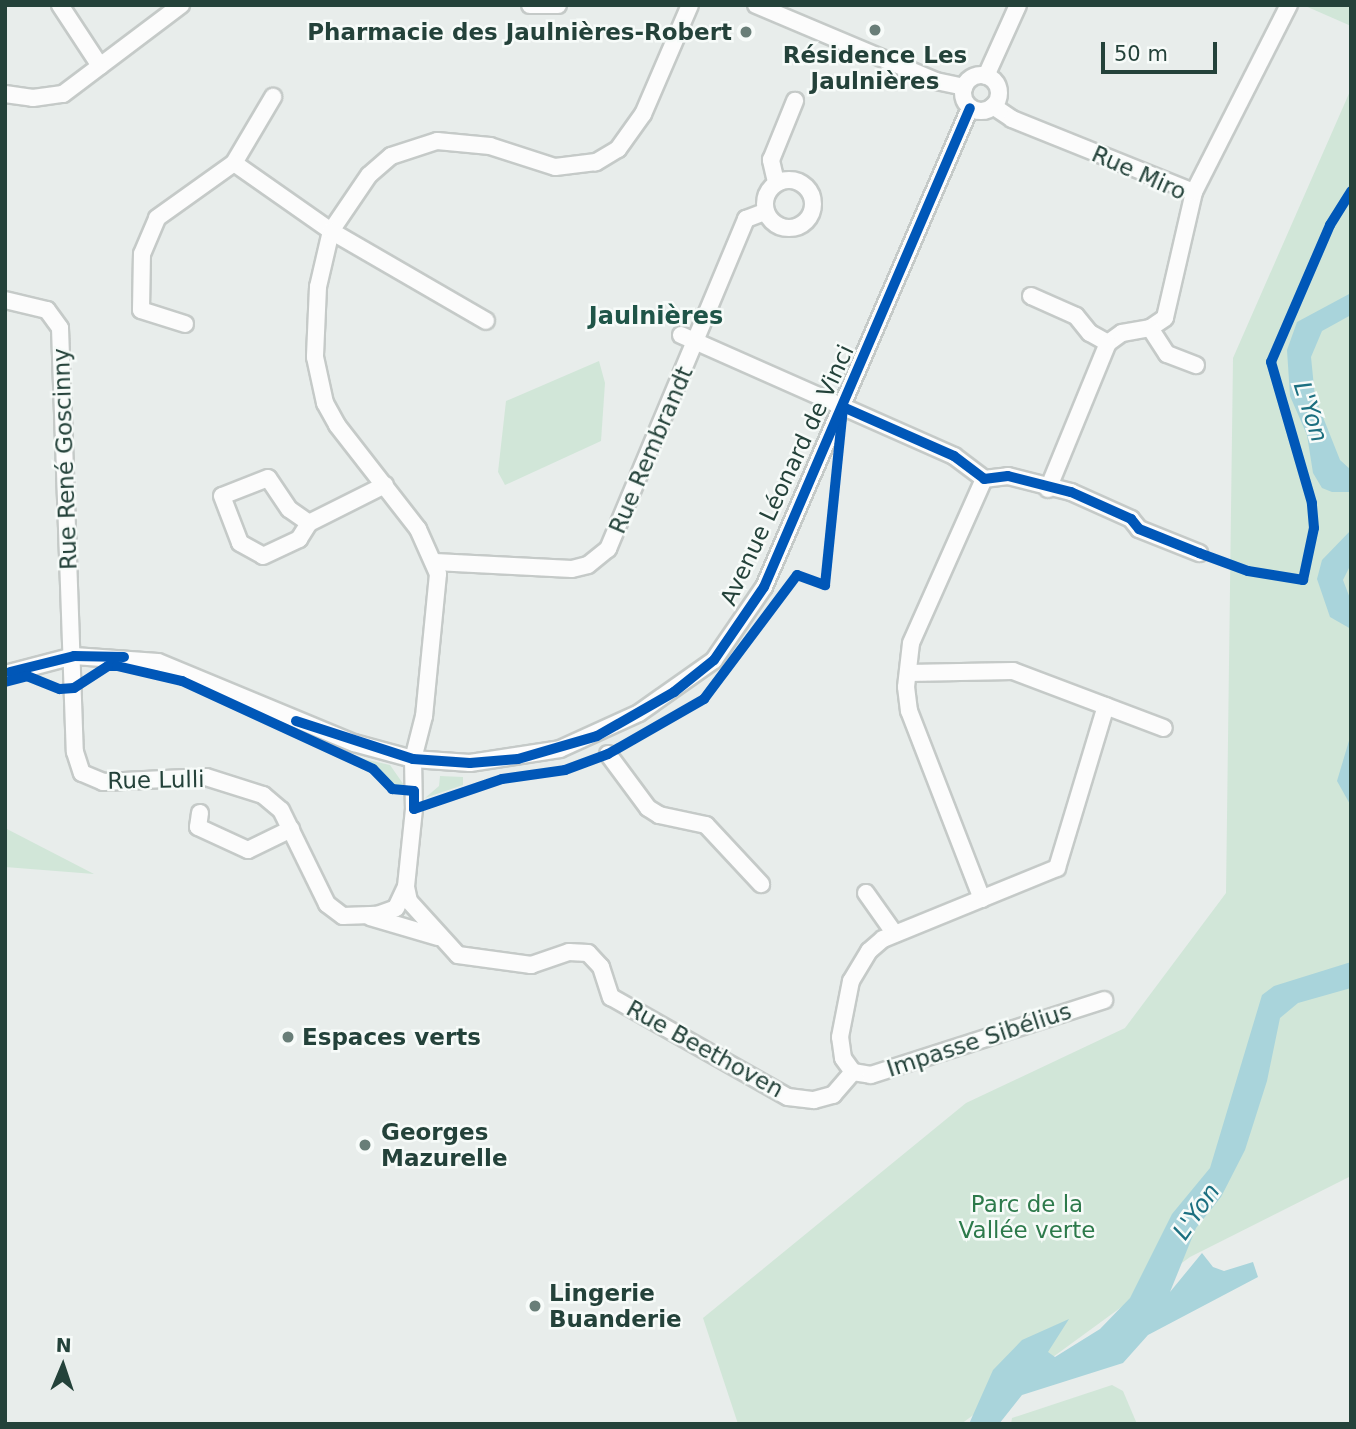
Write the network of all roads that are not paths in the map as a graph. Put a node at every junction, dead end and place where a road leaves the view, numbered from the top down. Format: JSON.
{"nodes":[{"id":1,"x":60,"y":5,"type":"edge"},
{"id":2,"x":530,"y":5,"type":"edge"},
{"id":3,"x":558,"y":5,"type":"edge"},
{"id":4,"x":690,"y":5,"type":"edge"},
{"id":5,"x":756,"y":5,"type":"edge"},
{"id":6,"x":805,"y":5,"type":"edge"},
{"id":7,"x":1018,"y":5,"type":"edge"},
{"id":8,"x":1289,"y":5,"type":"edge"},
{"id":9,"x":179,"y":6,"type":"edge"},
{"id":10,"x":798,"y":22,"type":"junction"},
{"id":11,"x":100,"y":66,"type":"junction"},
{"id":12,"x":986,"y":76,"type":"junction"},
{"id":13,"x":964,"y":87,"type":"junction"},
{"id":14,"x":5,"y":94,"type":"edge"},
{"id":15,"x":273,"y":97,"type":"dead end"},
{"id":16,"x":795,"y":101,"type":"dead end"},
{"id":17,"x":993,"y":106,"type":"junction"},
{"id":18,"x":970,"y":108,"type":"junction"},
{"id":19,"x":233,"y":163,"type":"junction"},
{"id":20,"x":776,"y":182,"type":"junction"},
{"id":21,"x":1194,"y":192,"type":"junction"},
{"id":22,"x":764,"y":212,"type":"junction"},
{"id":23,"x":331,"y":231,"type":"junction"},
{"id":24,"x":1031,"y":296,"type":"dead end"},
{"id":25,"x":5,"y":300,"type":"edge"},
{"id":26,"x":486,"y":321,"type":"dead end"},
{"id":27,"x":185,"y":324,"type":"dead end"},
{"id":28,"x":1150,"y":328,"type":"junction"},
{"id":29,"x":681,"y":335,"type":"dead end"},
{"id":30,"x":697,"y":341,"type":"junction"},
{"id":31,"x":1108,"y":343,"type":"junction"},
{"id":32,"x":1196,"y":365,"type":"dead end"},
{"id":33,"x":843,"y":407,"type":"junction"},
{"id":34,"x":984,"y":479,"type":"junction"},
{"id":35,"x":385,"y":485,"type":"junction"},
{"id":36,"x":1048,"y":489,"type":"junction"},
{"id":37,"x":309,"y":523,"type":"junction"},
{"id":38,"x":1199,"y":553,"type":"dead end"},
{"id":39,"x":435,"y":562,"type":"junction"},
{"id":40,"x":74,"y":656,"type":"junction"},
{"id":41,"x":908,"y":673,"type":"junction"},
{"id":42,"x":5,"y":674,"type":"edge"},
{"id":43,"x":1106,"y":706,"type":"junction"},
{"id":44,"x":1164,"y":729,"type":"dead end"},
{"id":45,"x":608,"y":754,"type":"dead end"},
{"id":46,"x":413,"y":759,"type":"junction"},
{"id":47,"x":200,"y":813,"type":"dead end"},
{"id":48,"x":290,"y":829,"type":"junction"},
{"id":49,"x":761,"y":884,"type":"dead end"},
{"id":50,"x":406,"y":887,"type":"junction"},
{"id":51,"x":866,"y":893,"type":"dead end"},
{"id":52,"x":982,"y":899,"type":"junction"},
{"id":53,"x":367,"y":916,"type":"junction"},
{"id":54,"x":895,"y":934,"type":"junction"},
{"id":55,"x":438,"y":937,"type":"junction"},
{"id":56,"x":1104,"y":1000,"type":"dead end"},
{"id":57,"x":853,"y":1072,"type":"junction"}],
"edges":[{"from":1,"to":11,"type":"street"},
{"from":2,"to":3,"type":"street"},
{"from":4,"to":23,"type":"street"},
{"from":5,"to":10,"type":"street"},
{"from":6,"to":10,"type":"street"},
{"from":7,"to":12,"type":"street"},
{"from":8,"to":21,"type":"street"},
{"from":9,"to":11,"type":"street"},
{"from":10,"to":13,"type":"street"},
{"from":11,"to":14,"type":"street"},
{"from":12,"to":13,"type":"street"},
{"from":12,"to":17,"type":"street"},
{"from":13,"to":18,"type":"street"},
{"from":15,"to":19,"type":"street"},
{"from":16,"to":20,"type":"street"},
{"from":17,"to":18,"type":"street"},
{"from":17,"to":21,"type":"street","name":"Rue Miro"},
{"from":18,"to":33,"type":"street","name":"Avenue Léonard de Vinci"},
{"from":19,"to":23,"type":"street"},
{"from":19,"to":27,"type":"street"},
{"from":20,"to":22,"type":"street"},
{"from":20,"to":22,"type":"street"},
{"from":21,"to":28,"type":"street","name":"Rue Miro"},
{"from":22,"to":30,"type":"street","name":"Rue Rembrandt"},
{"from":23,"to":26,"type":"street"},
{"from":23,"to":35,"type":"street"},
{"from":24,"to":31,"type":"street"},
{"from":25,"to":40,"type":"street","name":"Rue René Goscinny"},
{"from":28,"to":31,"type":"street"},
{"from":28,"to":32,"type":"street"},
{"from":29,"to":30,"type":"street"},
{"from":30,"to":33,"type":"street"},
{"from":30,"to":39,"type":"street","name":"Rue Rembrandt"},
{"from":31,"to":36,"type":"street"},
{"from":33,"to":34,"type":"street"},
{"from":33,"to":46,"type":"street","name":"Avenue Léonard de Vinci"},
{"from":34,"to":36,"type":"street"},
{"from":34,"to":41,"type":"street"},
{"from":35,"to":37,"type":"street"},
{"from":35,"to":39,"type":"street"},
{"from":36,"to":38,"type":"street"},
{"from":37,"to":37,"type":"street"},
{"from":39,"to":46,"type":"street"},
{"from":40,"to":42,"type":"street","name":"Avenue Léonard de Vinci"},
{"from":40,"to":46,"type":"street","name":"Avenue Léonard de Vinci"},
{"from":40,"to":48,"type":"street","name":"Rue Lulli"},
{"from":41,"to":43,"type":"street"},
{"from":41,"to":52,"type":"street"},
{"from":43,"to":44,"type":"street"},
{"from":43,"to":52,"type":"street"},
{"from":45,"to":49,"type":"street"},
{"from":46,"to":50,"type":"street"},
{"from":47,"to":48,"type":"street","name":"Rue Lulli"},
{"from":48,"to":53,"type":"street","name":"Rue Lulli"},
{"from":50,"to":53,"type":"street"},
{"from":50,"to":55,"type":"street","name":"Rue Beethoven"},
{"from":51,"to":54,"type":"street"},
{"from":52,"to":54,"type":"street"},
{"from":53,"to":55,"type":"street"},
{"from":54,"to":57,"type":"street"},
{"from":55,"to":57,"type":"street","name":"Rue Beethoven"},
{"from":56,"to":57,"type":"street","name":"Impasse Sibélius"}]}
